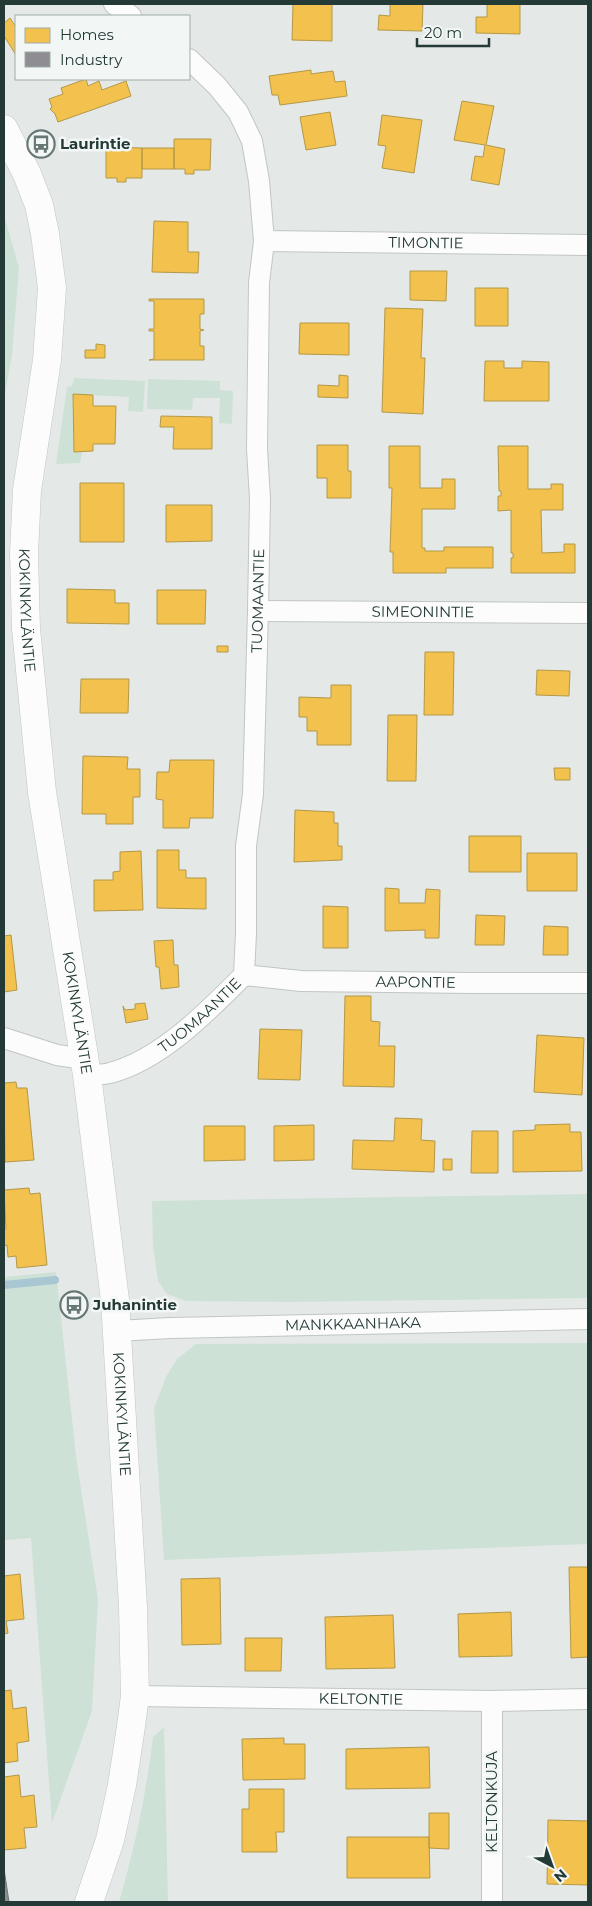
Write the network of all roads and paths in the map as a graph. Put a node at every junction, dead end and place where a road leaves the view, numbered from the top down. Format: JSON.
{"nodes":[{"id":1,"x":114,"y":4,"type":"edge"},
{"id":2,"x":130,"y":15,"type":"edge"},
{"id":3,"x":190,"y":60,"type":"edge"},
{"id":4,"x":4,"y":129,"type":"edge"},
{"id":5,"x":264,"y":241,"type":"junction"},
{"id":6,"x":588,"y":245,"type":"edge"},
{"id":7,"x":258,"y":610,"type":"junction"},
{"id":8,"x":588,"y":613,"type":"edge"},
{"id":9,"x":244,"y":975,"type":"junction"},
{"id":10,"x":588,"y":983,"type":"edge"},
{"id":11,"x":4,"y":1038,"type":"edge"},
{"id":12,"x":86,"y":1067,"type":"junction"},
{"id":13,"x":588,"y":1319,"type":"edge"},
{"id":14,"x":117,"y":1331,"type":"junction"},
{"id":15,"x":135,"y":1696,"type":"junction"},
{"id":16,"x":588,"y":1699,"type":"edge"},
{"id":17,"x":492,"y":1701,"type":"junction"},
{"id":18,"x":89,"y":1902,"type":"edge"},
{"id":19,"x":492,"y":1902,"type":"edge"}],
"edges":[{"from":1,"to":2,"type":"street"},
{"from":3,"to":5,"type":"street","name":"TUOMAANTIE"},
{"from":4,"to":12,"type":"main road","name":"KOKINKYLÄNTIE"},
{"from":5,"to":6,"type":"street","name":"TIMONTIE"},
{"from":5,"to":7,"type":"street","name":"TUOMAANTIE"},
{"from":7,"to":8,"type":"street","name":"SIMEONINTIE"},
{"from":7,"to":9,"type":"street","name":"TUOMAANTIE"},
{"from":9,"to":10,"type":"street","name":"AAPONTIE"},
{"from":9,"to":12,"type":"street","name":"TUOMAANTIE"},
{"from":11,"to":12,"type":"street"},
{"from":12,"to":14,"type":"main road","name":"KOKINKYLÄNTIE"},
{"from":13,"to":14,"type":"street","name":"MANKKAANHAKA"},
{"from":14,"to":15,"type":"main road","name":"KOKINKYLÄNTIE"},
{"from":15,"to":17,"type":"street","name":"KELTONTIE"},
{"from":15,"to":18,"type":"main road","name":"KOKINKYLÄNTIE"},
{"from":16,"to":17,"type":"street","name":"KELTONTIE"},
{"from":17,"to":19,"type":"street","name":"KELTONKUJA"}]}
